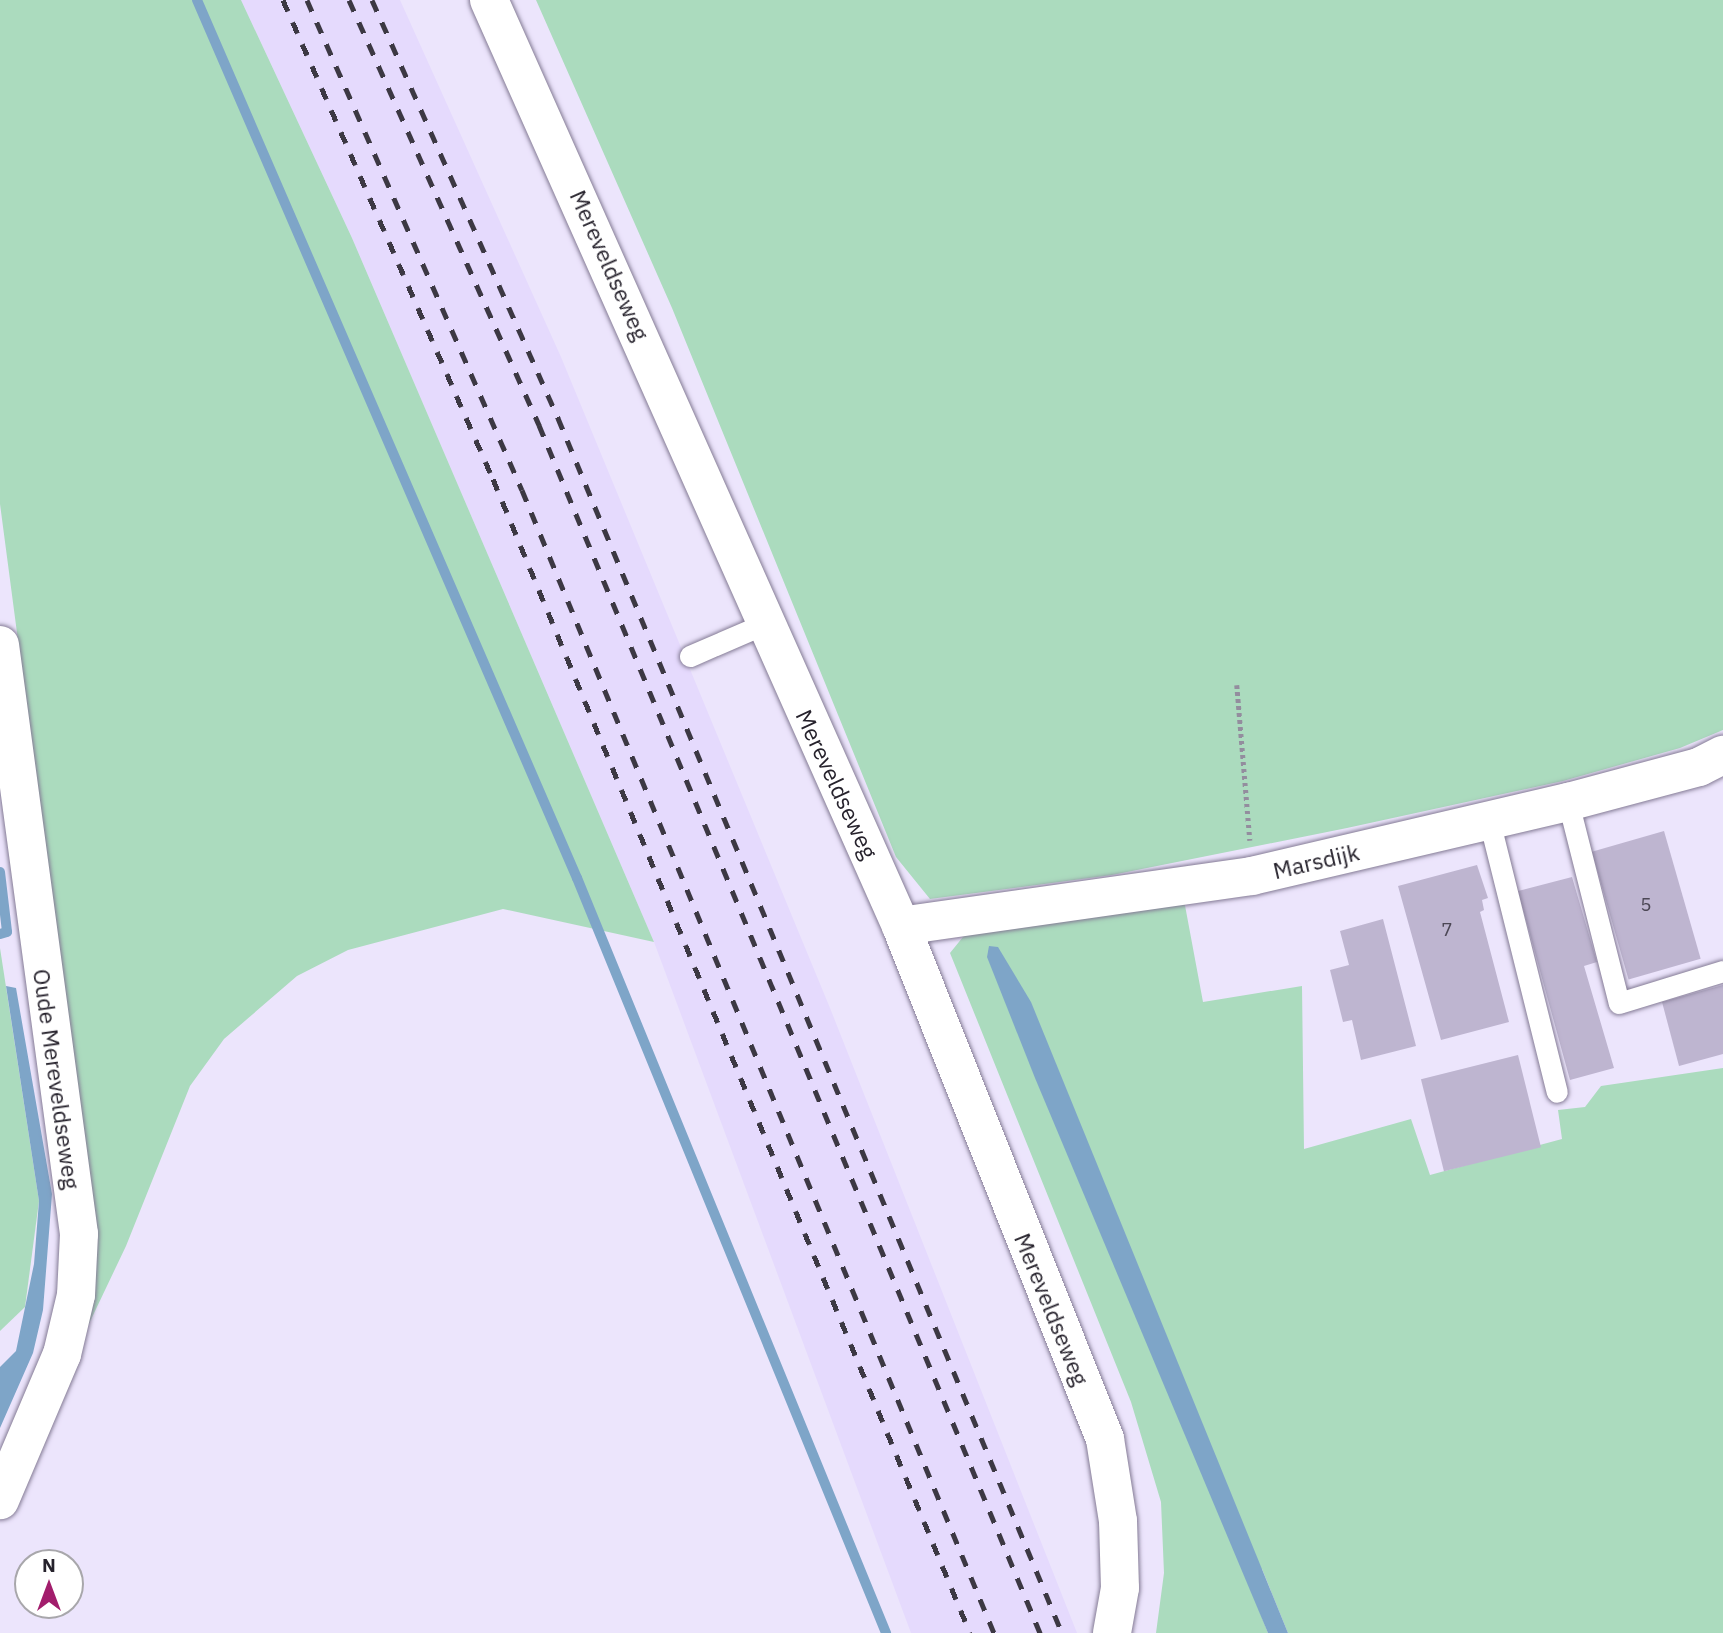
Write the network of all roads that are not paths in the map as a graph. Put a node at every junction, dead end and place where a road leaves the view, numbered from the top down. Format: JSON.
{"nodes":[{"id":1,"x":489,"y":0,"type":"edge"},
{"id":2,"x":764,"y":624,"type":"junction"},
{"id":3,"x":0,"y":645,"type":"edge"},
{"id":4,"x":690,"y":656,"type":"dead end"},
{"id":5,"x":1723,"y":755,"type":"edge"},
{"id":6,"x":1568,"y":802,"type":"junction"},
{"id":7,"x":1489,"y":820,"type":"junction"},
{"id":8,"x":901,"y":926,"type":"junction"},
{"id":9,"x":1723,"y":971,"type":"edge"},
{"id":10,"x":1558,"y":1092,"type":"dead end"},
{"id":11,"x":0,"y":1500,"type":"edge"},
{"id":12,"x":1112,"y":1633,"type":"edge"}],
"edges":[{"from":1,"to":2,"type":"street","name":"Mereveldseweg"},
{"from":2,"to":4,"type":"lane"},
{"from":2,"to":8,"type":"street","name":"Mereveldseweg"},
{"from":3,"to":11,"type":"street","name":"Oude Mereveldseweg"},
{"from":5,"to":6,"type":"street","name":"Marsdijk"},
{"from":6,"to":7,"type":"street","name":"Marsdijk"},
{"from":6,"to":9,"type":"lane"},
{"from":7,"to":8,"type":"street","name":"Marsdijk"},
{"from":7,"to":10,"type":"lane"},
{"from":8,"to":12,"type":"street","name":"Mereveldseweg"}]}
